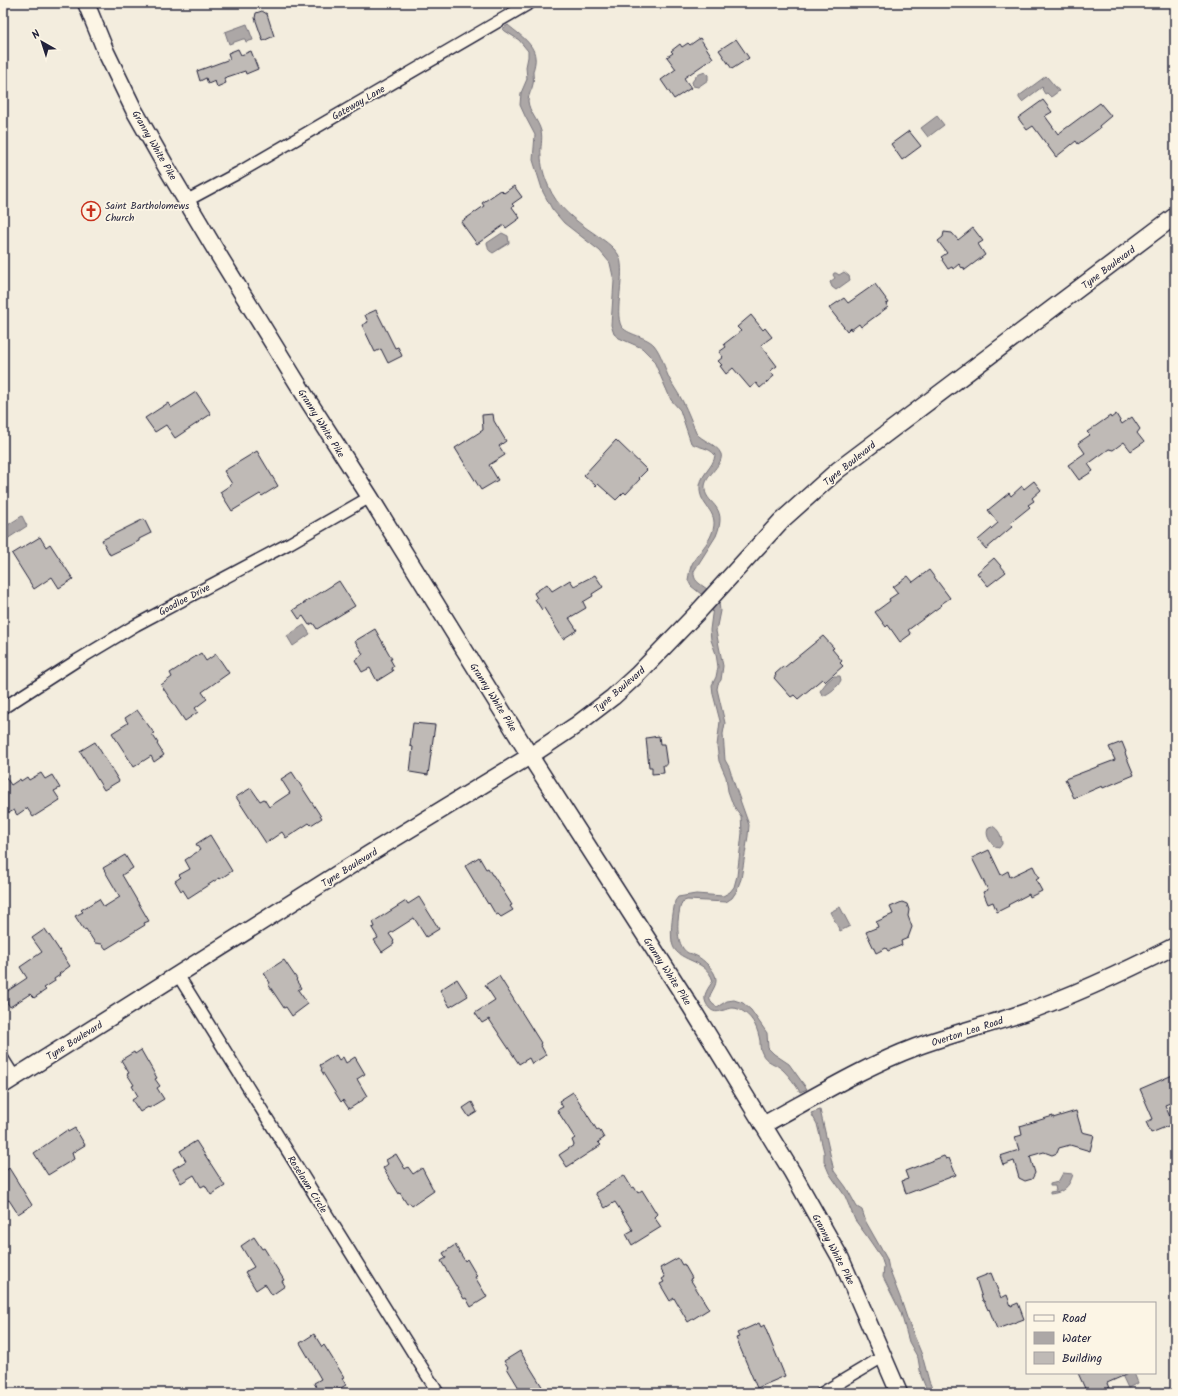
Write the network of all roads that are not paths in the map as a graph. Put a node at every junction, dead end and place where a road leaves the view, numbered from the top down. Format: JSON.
{"nodes":[{"id":1,"x":86,"y":3,"type":"edge"},
{"id":2,"x":530,"y":3,"type":"edge"},
{"id":3,"x":186,"y":201,"type":"junction"},
{"id":4,"x":1175,"y":216,"type":"edge"},
{"id":5,"x":370,"y":497,"type":"junction"},
{"id":6,"x":3,"y":708,"type":"edge"},
{"id":7,"x":530,"y":756,"type":"junction"},
{"id":8,"x":1175,"y":946,"type":"edge"},
{"id":9,"x":178,"y":975,"type":"junction"},
{"id":10,"x":3,"y":1059,"type":"edge"},
{"id":11,"x":9,"y":1082,"type":"edge"},
{"id":12,"x":763,"y":1125,"type":"junction"},
{"id":13,"x":884,"y":1356,"type":"junction"},
{"id":14,"x":438,"y":1393,"type":"edge"},
{"id":15,"x":822,"y":1393,"type":"edge"},
{"id":16,"x":899,"y":1393,"type":"edge"}],
"edges":[{"from":1,"to":3,"type":"street","name":"Granny White Pike"},
{"from":2,"to":3,"type":"street","name":"Gateway Lane"},
{"from":3,"to":5,"type":"street","name":"Granny White Pike"},
{"from":4,"to":7,"type":"street","name":"Tyne Boulevard"},
{"from":5,"to":6,"type":"street","name":"Goodloe Drive"},
{"from":5,"to":7,"type":"street","name":"Granny White Pike"},
{"from":7,"to":9,"type":"street","name":"Tyne Boulevard"},
{"from":7,"to":12,"type":"street","name":"Granny White Pike"},
{"from":8,"to":12,"type":"street","name":"Overton Lea Road"},
{"from":9,"to":11,"type":"street","name":"Tyne Boulevard"},
{"from":9,"to":14,"type":"street","name":"Roselawn Circle"},
{"from":10,"to":11,"type":"street"},
{"from":12,"to":13,"type":"street","name":"Granny White Pike"},
{"from":13,"to":15,"type":"street"},
{"from":13,"to":16,"type":"street","name":"Granny White Pike"}]}
